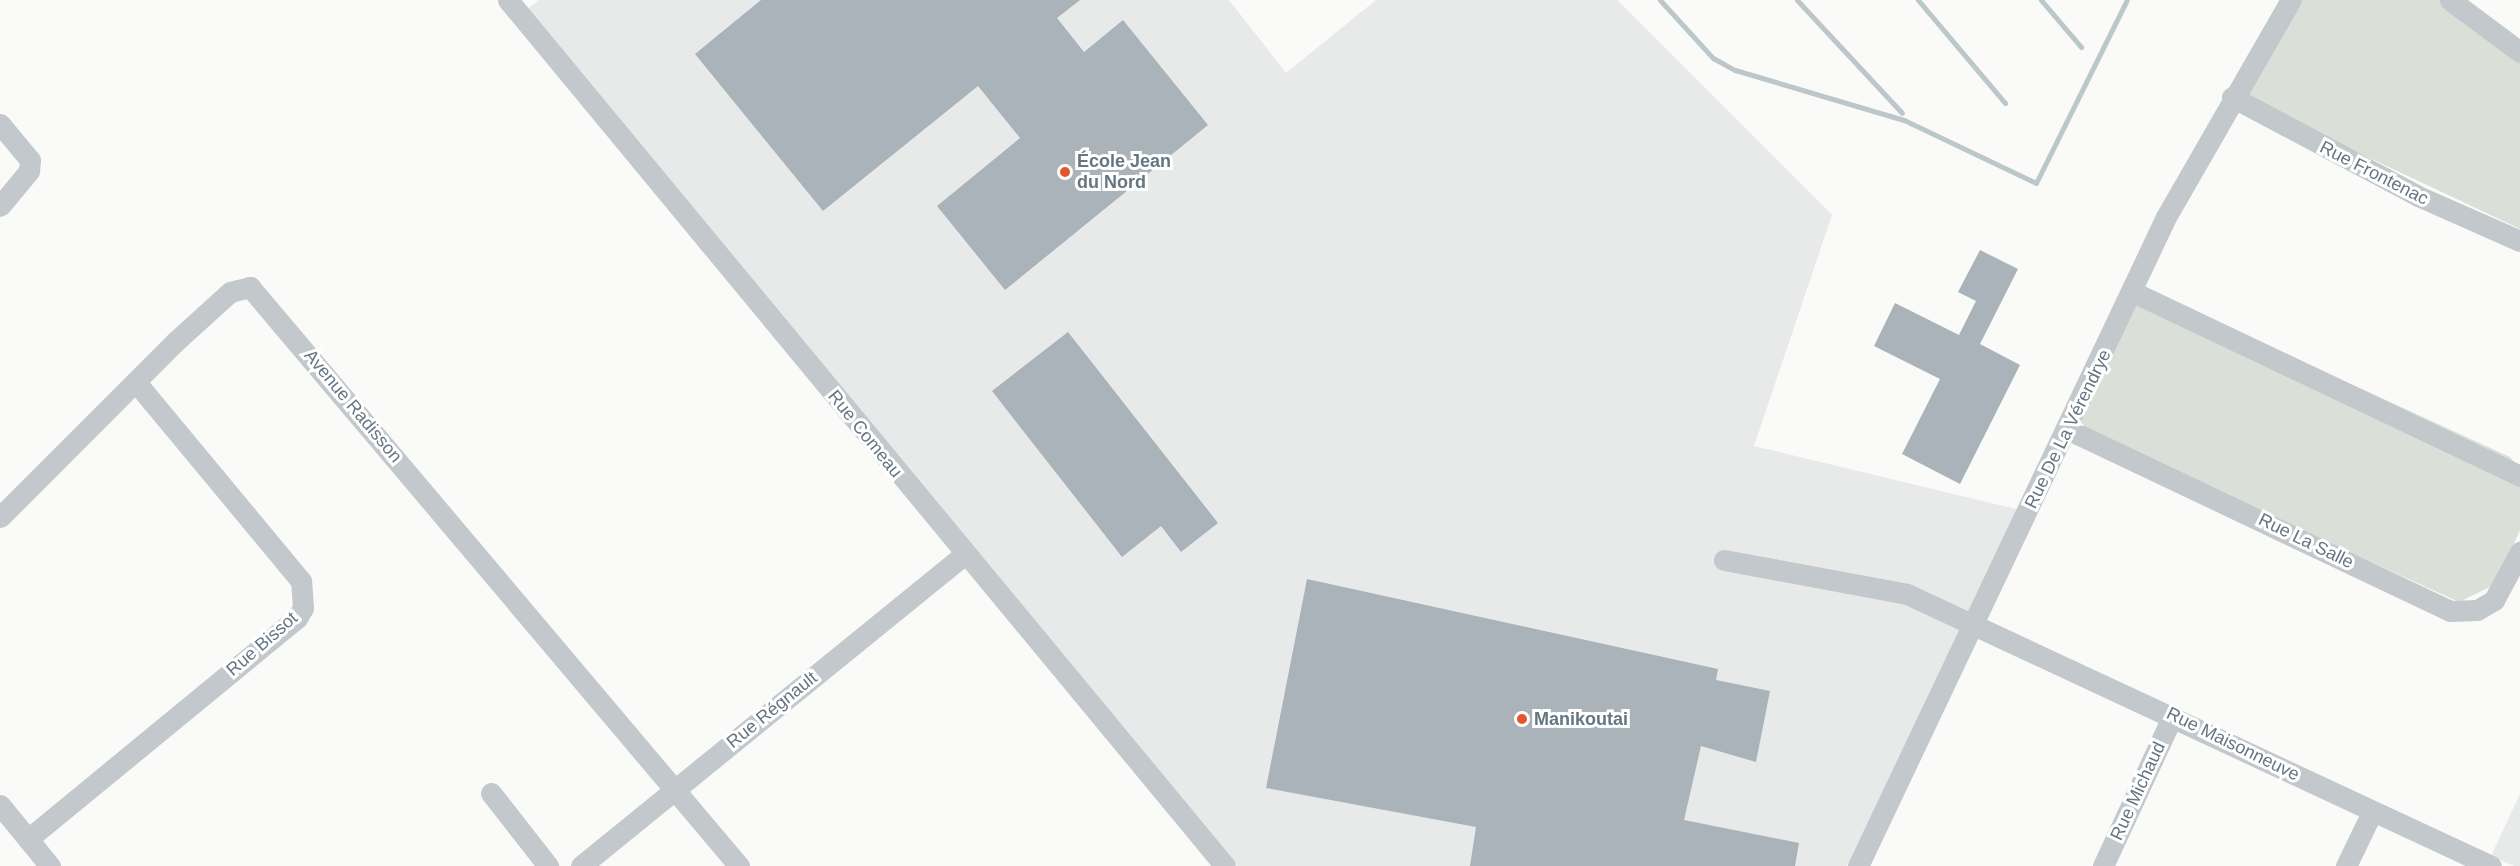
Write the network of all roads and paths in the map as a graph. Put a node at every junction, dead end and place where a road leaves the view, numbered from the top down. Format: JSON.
{"nodes":[{"id":1,"x":508,"y":0,"type":"edge"},
{"id":2,"x":2291,"y":0,"type":"edge"},
{"id":3,"x":2450,"y":0,"type":"edge"},
{"id":4,"x":2520,"y":52,"type":"edge"},
{"id":5,"x":2232,"y":97,"type":"junction"},
{"id":6,"x":0,"y":124,"type":"edge"},
{"id":7,"x":0,"y":206,"type":"edge"},
{"id":8,"x":2520,"y":241,"type":"edge"},
{"id":9,"x":2133,"y":292,"type":"junction"},
{"id":10,"x":136,"y":382,"type":"junction"},
{"id":11,"x":2069,"y":430,"type":"junction"},
{"id":12,"x":2520,"y":476,"type":"edge"},
{"id":13,"x":0,"y":517,"type":"edge"},
{"id":14,"x":2520,"y":552,"type":"edge"},
{"id":15,"x":964,"y":555,"type":"junction"},
{"id":16,"x":1724,"y":560,"type":"dead end"},
{"id":17,"x":1976,"y":621,"type":"junction"},
{"id":18,"x":2173,"y":715,"type":"junction"},
{"id":19,"x":672,"y":792,"type":"junction"},
{"id":20,"x":491,"y":793,"type":"dead end"},
{"id":21,"x":0,"y":805,"type":"edge"},
{"id":22,"x":2372,"y":812,"type":"junction"},
{"id":23,"x":28,"y":839,"type":"junction"},
{"id":24,"x":51,"y":866,"type":"edge"},
{"id":25,"x":548,"y":866,"type":"edge"},
{"id":26,"x":581,"y":866,"type":"edge"},
{"id":27,"x":739,"y":866,"type":"edge"},
{"id":28,"x":1225,"y":866,"type":"edge"},
{"id":29,"x":1858,"y":866,"type":"edge"},
{"id":30,"x":2103,"y":866,"type":"edge"},
{"id":31,"x":2346,"y":866,"type":"edge"},
{"id":32,"x":2491,"y":866,"type":"edge"}],
"edges":[{"from":1,"to":15,"type":"street","name":"Rue Comeau"},
{"from":2,"to":5,"type":"street","name":"Rue De La Vérendrye"},
{"from":3,"to":4,"type":"street"},
{"from":5,"to":8,"type":"street","name":"Rue Frontenac"},
{"from":5,"to":9,"type":"street","name":"Rue De La Vérendrye"},
{"from":6,"to":7,"type":"street"},
{"from":9,"to":11,"type":"street","name":"Rue De La Vérendrye"},
{"from":9,"to":12,"type":"street"},
{"from":10,"to":13,"type":"street","name":"Avenue Radisson"},
{"from":10,"to":19,"type":"street","name":"Avenue Radisson"},
{"from":10,"to":23,"type":"street","name":"Rue Bissot"},
{"from":11,"to":14,"type":"street","name":"Rue La Salle"},
{"from":11,"to":17,"type":"street","name":"Rue De La Vérendrye"},
{"from":15,"to":19,"type":"street","name":"Rue Régnault"},
{"from":15,"to":28,"type":"street","name":"Rue Comeau"},
{"from":16,"to":17,"type":"street","name":"Rue Maisonneuve"},
{"from":17,"to":18,"type":"street","name":"Rue Maisonneuve"},
{"from":17,"to":29,"type":"street","name":"Rue De La Vérendrye"},
{"from":18,"to":22,"type":"street","name":"Rue Maisonneuve"},
{"from":18,"to":30,"type":"street","name":"Rue Michaud"},
{"from":19,"to":26,"type":"street","name":"Rue Régnault"},
{"from":19,"to":27,"type":"street"},
{"from":20,"to":25,"type":"street"},
{"from":21,"to":23,"type":"street"},
{"from":22,"to":31,"type":"street"},
{"from":22,"to":32,"type":"street","name":"Rue Maisonneuve"},
{"from":23,"to":24,"type":"street"}]}
